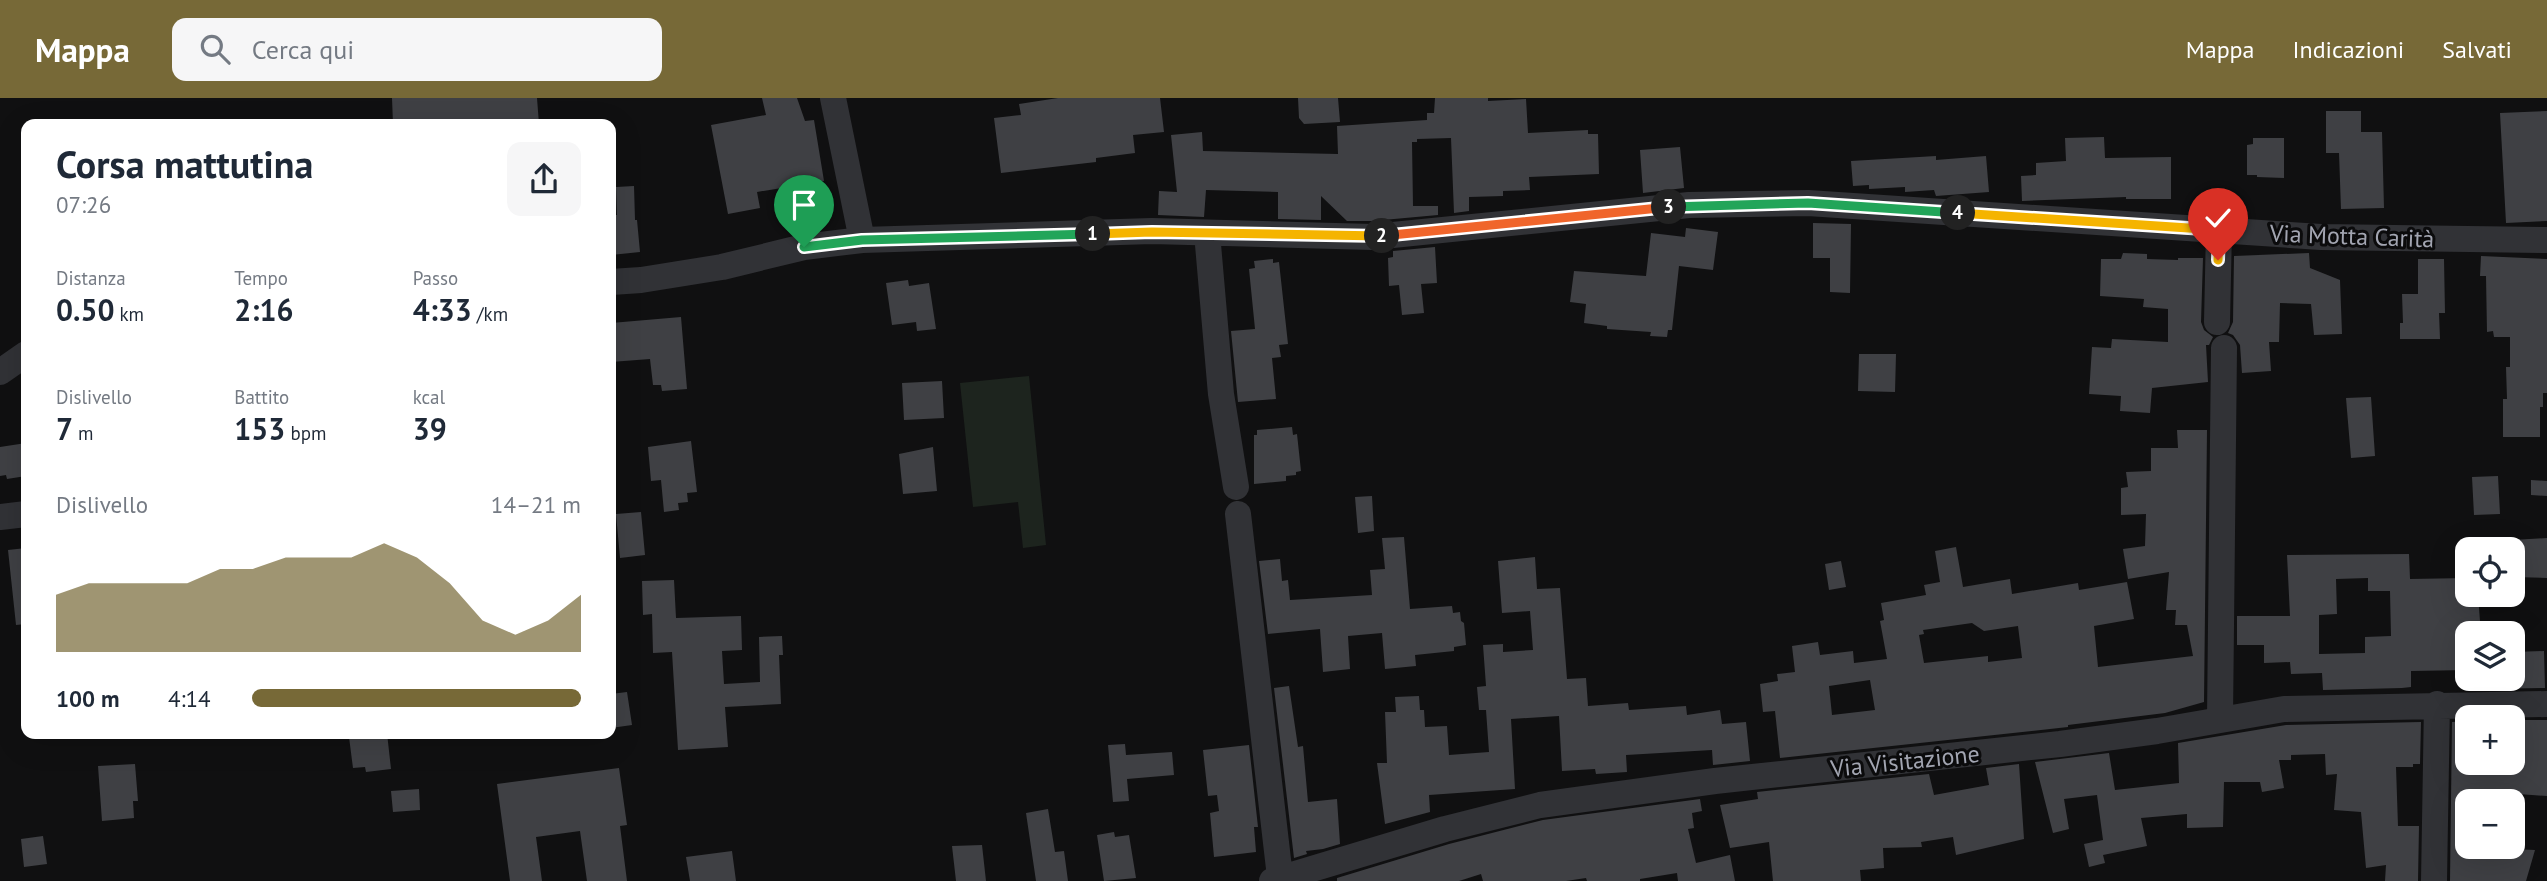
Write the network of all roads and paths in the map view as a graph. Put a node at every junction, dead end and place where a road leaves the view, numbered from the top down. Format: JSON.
{"nodes":[{"id":1,"x":833,"y":98,"type":"edge"},
{"id":2,"x":2219,"y":230,"type":"junction"},
{"id":3,"x":1207,"y":233,"type":"junction"},
{"id":4,"x":862,"y":240,"type":"junction"},
{"id":5,"x":2547,"y":240,"type":"edge"},
{"id":6,"x":616,"y":282,"type":"edge"},
{"id":7,"x":2217,"y":322,"type":"dead end"},
{"id":8,"x":2224,"y":348,"type":"dead end"},
{"id":9,"x":21,"y":357,"type":"edge"},
{"id":10,"x":0,"y":372,"type":"edge"},
{"id":11,"x":1236,"y":486,"type":"dead end"},
{"id":12,"x":1238,"y":514,"type":"dead end"},
{"id":13,"x":21,"y":515,"type":"edge"},
{"id":14,"x":0,"y":517,"type":"edge"},
{"id":15,"x":2437,"y":704,"type":"junction"},
{"id":16,"x":2547,"y":704,"type":"edge"},
{"id":17,"x":2221,"y":718,"type":"junction"},
{"id":18,"x":1276,"y":879,"type":"edge"},
{"id":19,"x":2434,"y":881,"type":"edge"}],
"edges":[{"from":1,"to":4,"type":"street"},
{"from":2,"to":3,"type":"street","name":"Via Motta Carità"},
{"from":2,"to":5,"type":"street","name":"Via Motta Carità"},
{"from":2,"to":7,"type":"street"},
{"from":3,"to":4,"type":"street","name":"Via Motta Carità"},
{"from":3,"to":11,"type":"street"},
{"from":4,"to":6,"type":"street","name":"Via Motta Carità"},
{"from":8,"to":17,"type":"street"},
{"from":9,"to":10,"type":"street"},
{"from":12,"to":18,"type":"street"},
{"from":13,"to":14,"type":"street"},
{"from":15,"to":16,"type":"street","name":"Via Visitazione"},
{"from":15,"to":17,"type":"street","name":"Via Visitazione"},
{"from":15,"to":19,"type":"street"},
{"from":17,"to":18,"type":"street","name":"Via Visitazione"}]}
